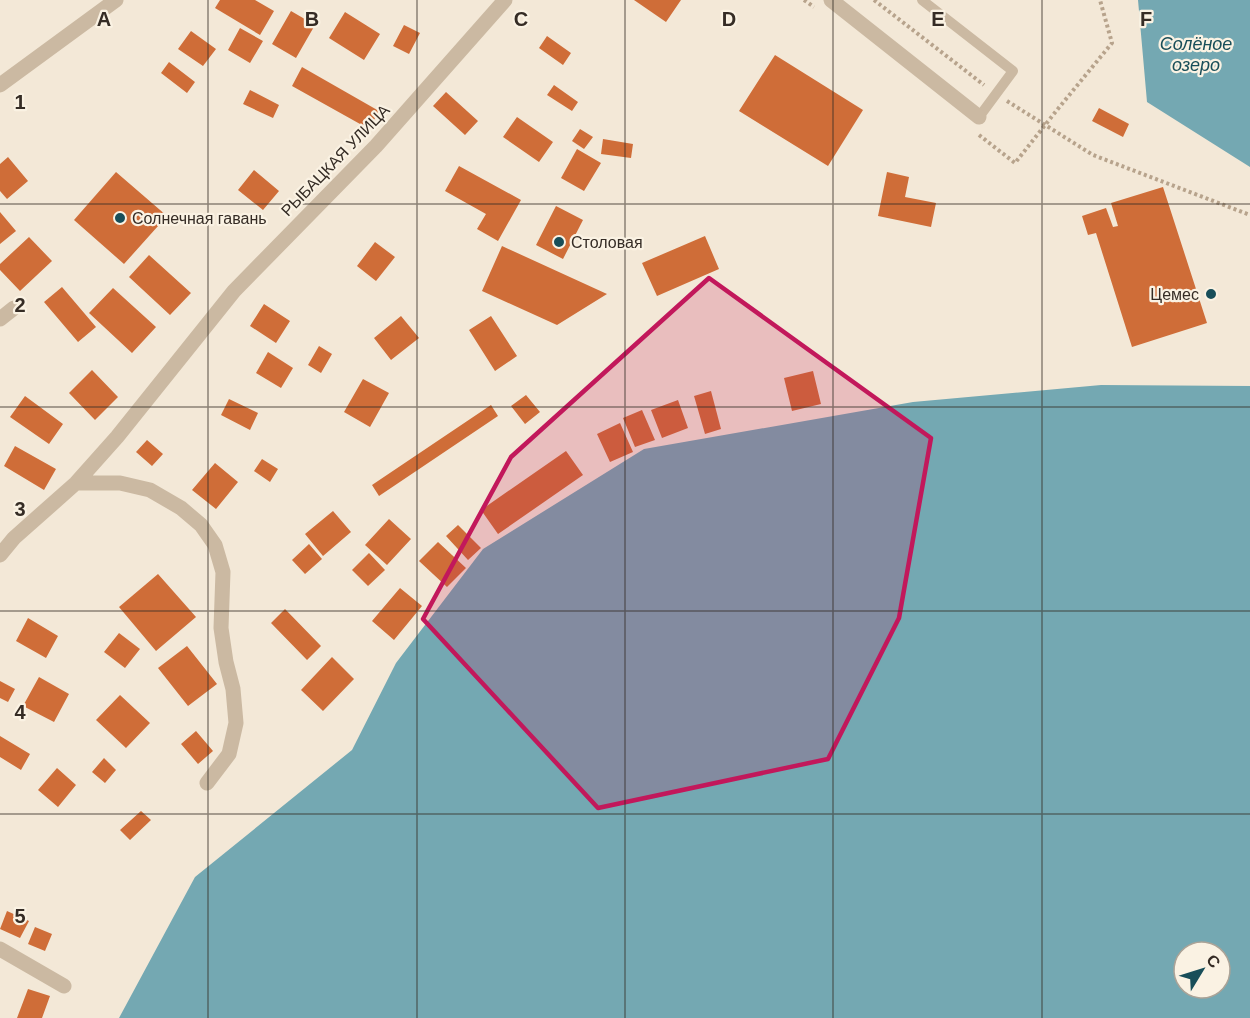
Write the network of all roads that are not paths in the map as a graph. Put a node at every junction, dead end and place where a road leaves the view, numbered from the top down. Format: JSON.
{"nodes":[{"id":1,"x":116,"y":0,"type":"edge"},
{"id":2,"x":505,"y":0,"type":"edge"},
{"id":3,"x":831,"y":0,"type":"edge"},
{"id":4,"x":922,"y":0,"type":"edge"},
{"id":5,"x":0,"y":84,"type":"edge"},
{"id":6,"x":979,"y":117,"type":"joint"},
{"id":7,"x":14,"y":308,"type":"dead end"},
{"id":8,"x":0,"y":319,"type":"edge"},
{"id":9,"x":76,"y":483,"type":"junction"},
{"id":10,"x":0,"y":555,"type":"edge"},
{"id":11,"x":207,"y":783,"type":"dead end"},
{"id":12,"x":0,"y":949,"type":"edge"},
{"id":13,"x":64,"y":986,"type":"dead end"}],
"edges":[{"from":1,"to":5,"type":"street"},
{"from":2,"to":9,"type":"street","name":"РЫБАЦКАЯ УЛИЦА"},
{"from":3,"to":6,"type":"street"},
{"from":4,"to":6,"type":"lane"},
{"from":7,"to":8,"type":"street"},
{"from":9,"to":10,"type":"street","name":"РЫБАЦКАЯ УЛИЦА"},
{"from":9,"to":11,"type":"street"},
{"from":12,"to":13,"type":"street"}]}
